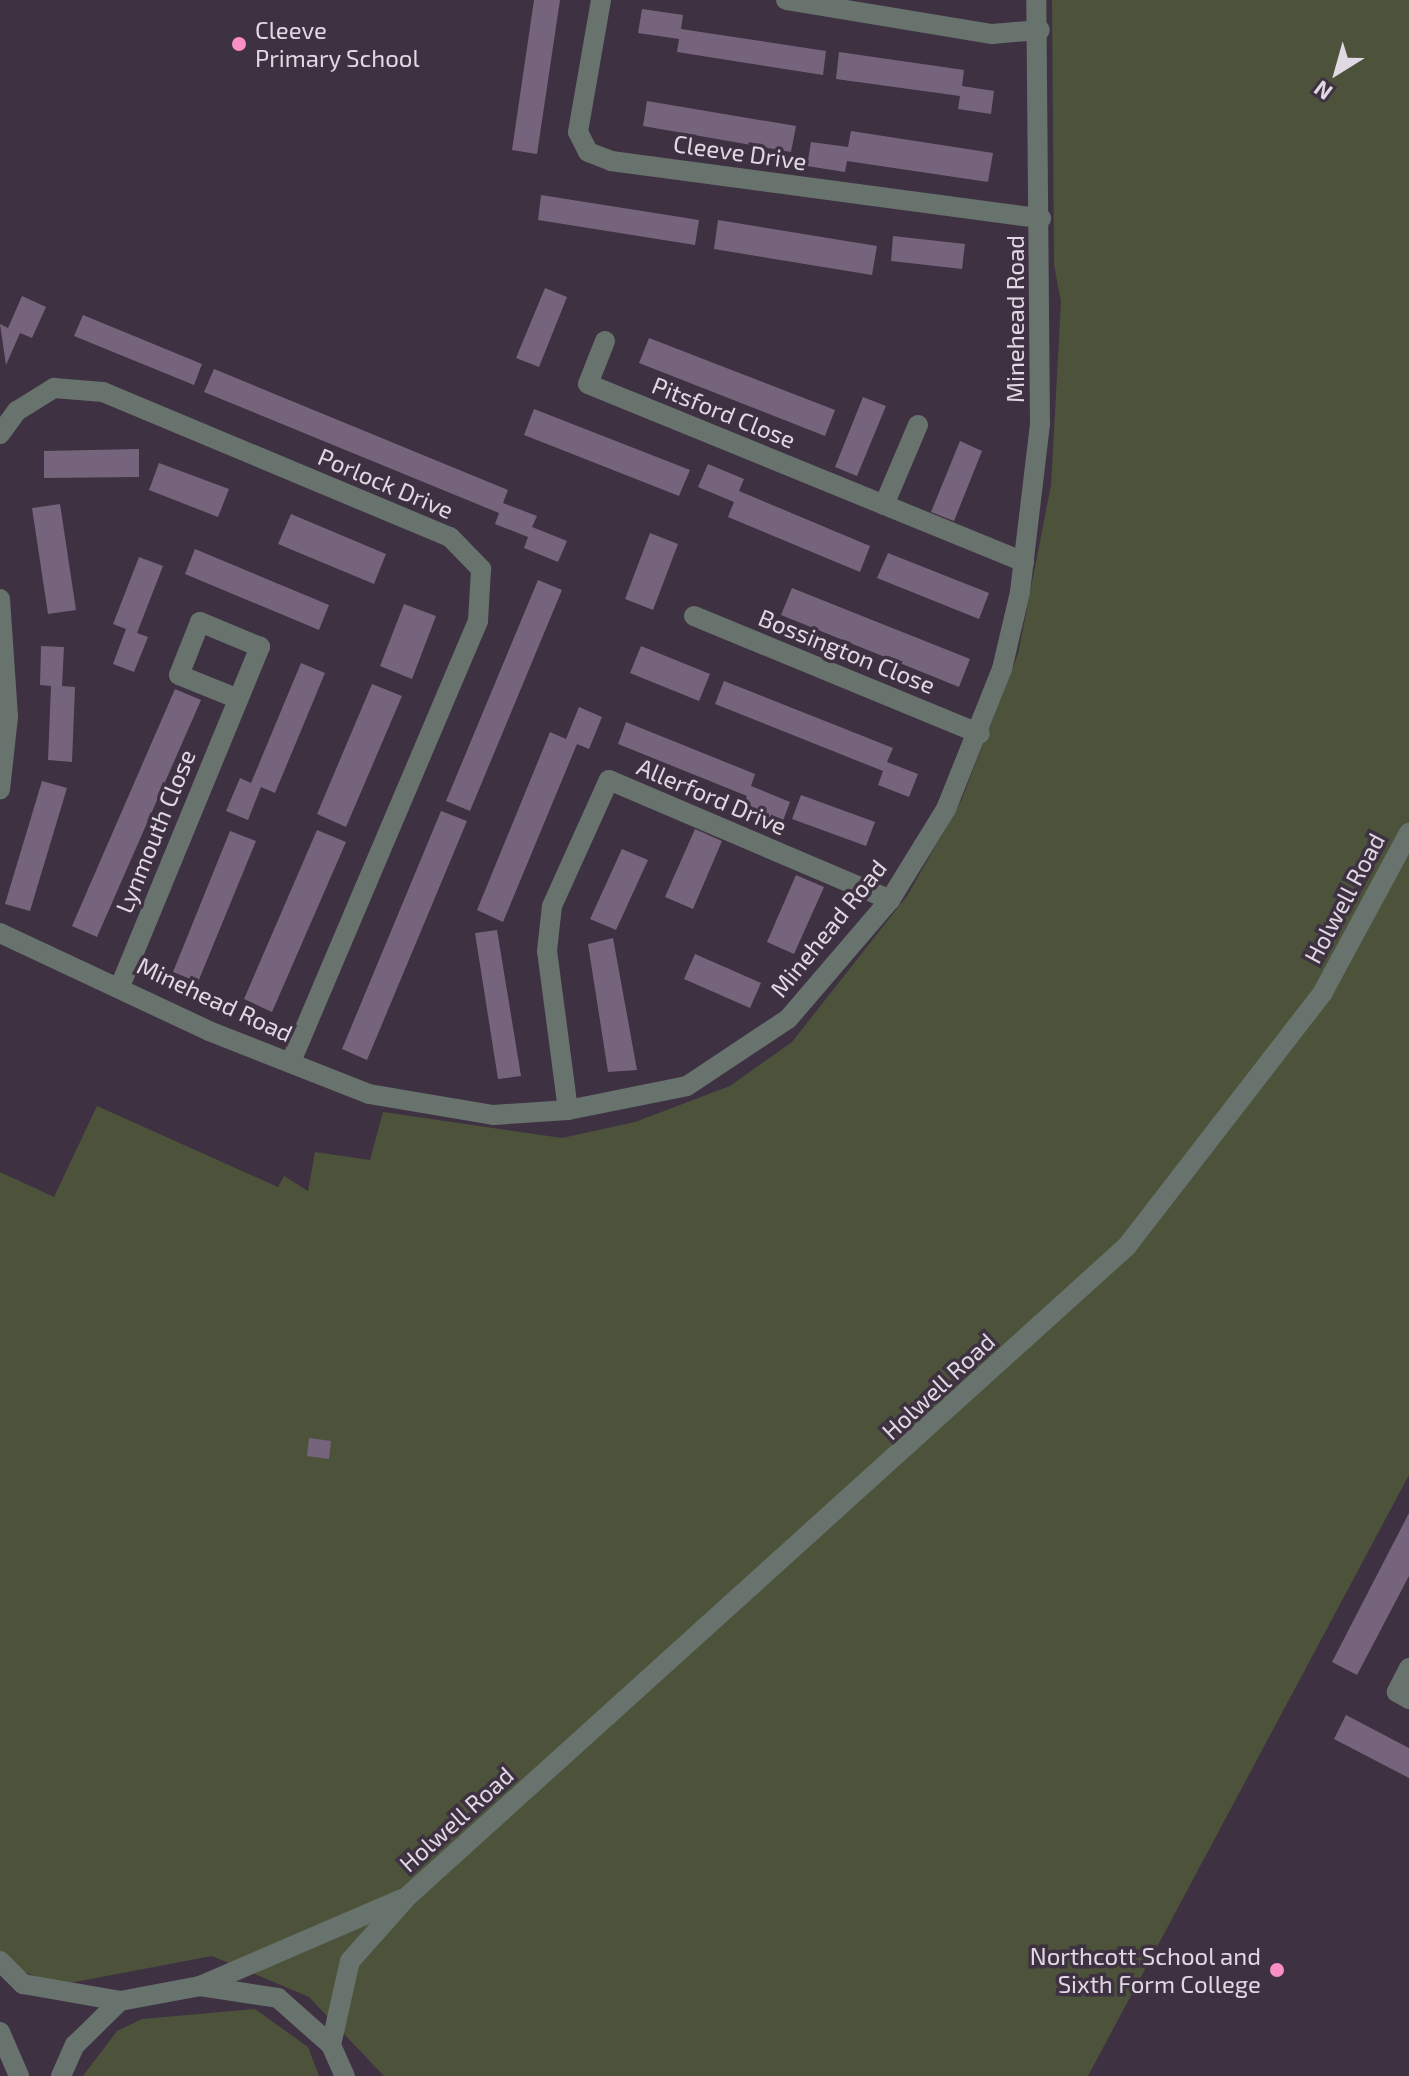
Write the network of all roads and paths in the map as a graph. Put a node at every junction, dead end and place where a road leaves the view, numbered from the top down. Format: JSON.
{"nodes":[{"id":1,"x":601,"y":0,"type":"edge"},
{"id":2,"x":786,"y":0,"type":"edge"},
{"id":3,"x":1036,"y":0,"type":"edge"},
{"id":4,"x":1040,"y":30,"type":"junction"},
{"id":5,"x":1041,"y":218,"type":"junction"},
{"id":6,"x":605,"y":341,"type":"dead end"},
{"id":7,"x":918,"y":425,"type":"dead end"},
{"id":8,"x":0,"y":434,"type":"edge"},
{"id":9,"x":884,"y":505,"type":"junction"},
{"id":10,"x":1024,"y":562,"type":"junction"},
{"id":11,"x":0,"y":599,"type":"edge"},
{"id":12,"x":694,"y":616,"type":"dead end"},
{"id":13,"x":238,"y":699,"type":"dead end"},
{"id":14,"x":980,"y":734,"type":"junction"},
{"id":15,"x":0,"y":790,"type":"edge"},
{"id":16,"x":1409,"y":833,"type":"edge"},
{"id":17,"x":890,"y":900,"type":"junction"},
{"id":18,"x":0,"y":933,"type":"edge"},
{"id":19,"x":121,"y":984,"type":"junction"},
{"id":20,"x":290,"y":1063,"type":"junction"},
{"id":21,"x":568,"y":1110,"type":"junction"},
{"id":22,"x":1409,"y":1668,"type":"edge"},
{"id":23,"x":1409,"y":1699,"type":"edge"},
{"id":24,"x":408,"y":1896,"type":"junction"},
{"id":25,"x":0,"y":1961,"type":"edge"},
{"id":26,"x":200,"y":1986,"type":"junction"},
{"id":27,"x":120,"y":2001,"type":"junction"},
{"id":28,"x":0,"y":2032,"type":"edge"},
{"id":29,"x":331,"y":2045,"type":"junction"},
{"id":30,"x":19,"y":2076,"type":"edge"},
{"id":31,"x":61,"y":2076,"type":"edge"},
{"id":32,"x":345,"y":2076,"type":"edge"}],
"edges":[{"from":1,"to":5,"type":"street","name":"Cleeve Drive"},
{"from":2,"to":4,"type":"street"},
{"from":3,"to":4,"type":"street","name":"Minehead Road"},
{"from":4,"to":5,"type":"street","name":"Minehead Road"},
{"from":5,"to":10,"type":"street","name":"Minehead Road"},
{"from":6,"to":9,"type":"street","name":"Pitsford Close"},
{"from":7,"to":9,"type":"street"},
{"from":8,"to":20,"type":"street","name":"Porlock Drive"},
{"from":9,"to":10,"type":"street","name":"Pitsford Close"},
{"from":10,"to":14,"type":"street","name":"Minehead Road"},
{"from":11,"to":15,"type":"street"},
{"from":12,"to":14,"type":"street","name":"Bossington Close"},
{"from":13,"to":19,"type":"street","name":"Lynmouth Close"},
{"from":14,"to":17,"type":"street","name":"Minehead Road"},
{"from":16,"to":24,"type":"street","name":"Holwell Road"},
{"from":17,"to":21,"type":"street","name":"Minehead Road"},
{"from":17,"to":21,"type":"street","name":"Allerford Drive"},
{"from":18,"to":19,"type":"street","name":"Minehead Road"},
{"from":19,"to":20,"type":"street","name":"Minehead Road"},
{"from":20,"to":21,"type":"street","name":"Minehead Road"},
{"from":22,"to":23,"type":"street"},
{"from":24,"to":26,"type":"street","name":"Holwell Road"},
{"from":24,"to":29,"type":"street","name":"Holwell Road"},
{"from":25,"to":27,"type":"street"},
{"from":26,"to":27,"type":"street"},
{"from":26,"to":29,"type":"street"},
{"from":27,"to":31,"type":"street"},
{"from":28,"to":30,"type":"street"},
{"from":29,"to":32,"type":"street"}]}
